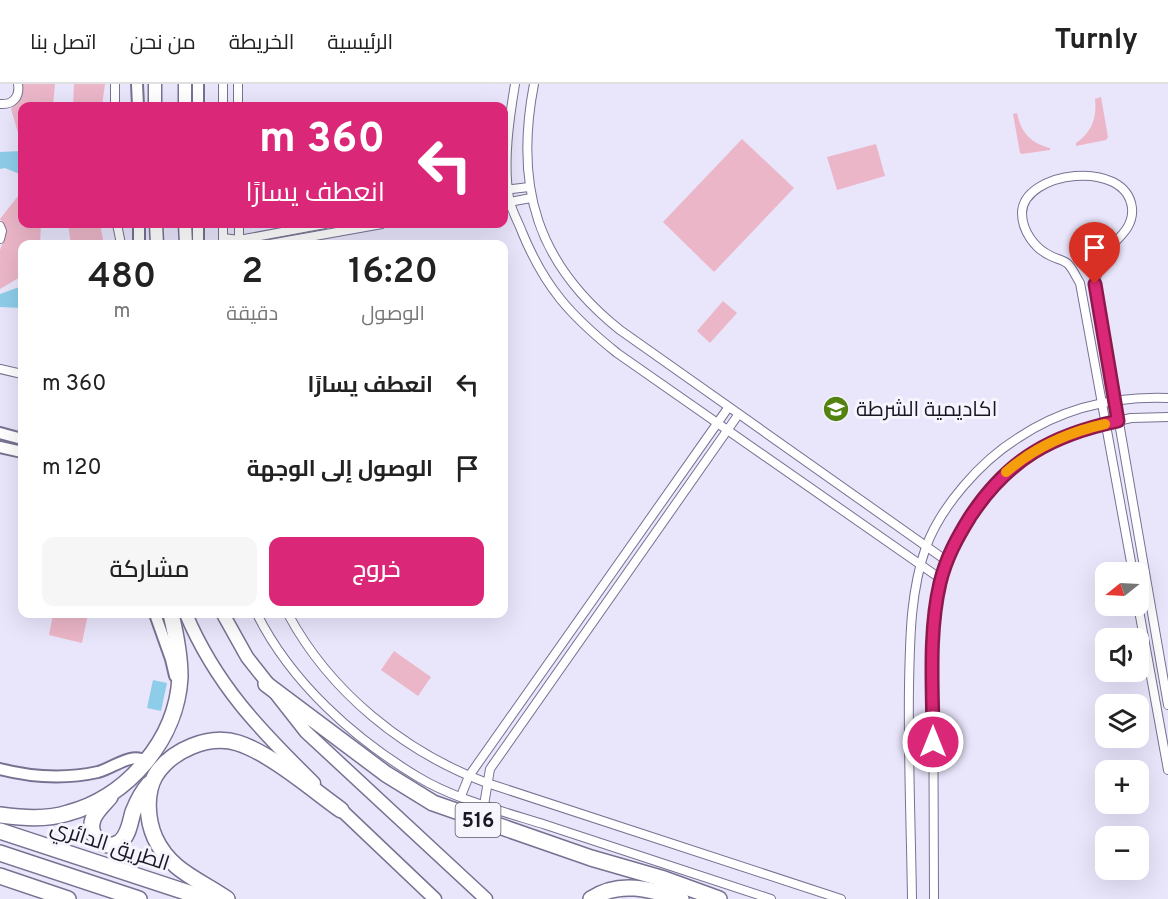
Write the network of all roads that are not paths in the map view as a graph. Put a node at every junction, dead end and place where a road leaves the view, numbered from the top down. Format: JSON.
{"nodes":[{"id":1,"x":18,"y":84,"type":"edge"},
{"id":2,"x":115,"y":84,"type":"edge"},
{"id":3,"x":137,"y":84,"type":"edge"},
{"id":4,"x":155,"y":84,"type":"edge"},
{"id":5,"x":184,"y":84,"type":"edge"},
{"id":6,"x":198,"y":84,"type":"edge"},
{"id":7,"x":223,"y":84,"type":"edge"},
{"id":8,"x":238,"y":84,"type":"edge"},
{"id":9,"x":515,"y":84,"type":"edge"},
{"id":10,"x":534,"y":84,"type":"edge"},
{"id":11,"x":115,"y":102,"type":"edge"},
{"id":12,"x":138,"y":102,"type":"edge"},
{"id":13,"x":155,"y":102,"type":"edge"},
{"id":14,"x":185,"y":102,"type":"edge"},
{"id":15,"x":198,"y":102,"type":"edge"},
{"id":16,"x":223,"y":102,"type":"edge"},
{"id":17,"x":238,"y":102,"type":"edge"},
{"id":18,"x":0,"y":104,"type":"edge"},
{"id":19,"x":508,"y":150,"type":"edge"},
{"id":20,"x":529,"y":187,"type":"junction"},
{"id":21,"x":508,"y":190,"type":"edge"},
{"id":22,"x":531,"y":198,"type":"junction"},
{"id":23,"x":508,"y":202,"type":"edge"},
{"id":24,"x":508,"y":204,"type":"edge"},
{"id":25,"x":0,"y":226,"type":"edge"},
{"id":26,"x":306,"y":228,"type":"edge"},
{"id":27,"x":360,"y":228,"type":"edge"},
{"id":28,"x":0,"y":239,"type":"edge"},
{"id":29,"x":249,"y":240,"type":"edge"},
{"id":30,"x":292,"y":240,"type":"edge"},
{"id":31,"x":0,"y":369,"type":"edge"},
{"id":32,"x":18,"y":373,"type":"edge"},
{"id":33,"x":1168,"y":398,"type":"edge"},
{"id":34,"x":1114,"y":401,"type":"junction"},
{"id":35,"x":1102,"y":403,"type":"junction"},
{"id":36,"x":728,"y":408,"type":"junction"},
{"id":37,"x":738,"y":415,"type":"junction"},
{"id":38,"x":1168,"y":417,"type":"edge"},
{"id":39,"x":1118,"y":421,"type":"junction"},
{"id":40,"x":717,"y":423,"type":"junction"},
{"id":41,"x":1106,"y":423,"type":"junction"},
{"id":42,"x":727,"y":430,"type":"junction"},
{"id":43,"x":0,"y":433,"type":"edge"},
{"id":44,"x":18,"y":438,"type":"edge"},
{"id":45,"x":0,"y":447,"type":"edge"},
{"id":46,"x":18,"y":451,"type":"edge"},
{"id":47,"x":926,"y":547,"type":"junction"},
{"id":48,"x":947,"y":561,"type":"junction"},
{"id":49,"x":1131,"y":562,"type":"edge"},
{"id":50,"x":921,"y":565,"type":"junction"},
{"id":51,"x":941,"y":579,"type":"junction"},
{"id":52,"x":1140,"y":616,"type":"edge"},
{"id":53,"x":156,"y":618,"type":"edge"},
{"id":54,"x":172,"y":618,"type":"edge"},
{"id":55,"x":188,"y":618,"type":"edge"},
{"id":56,"x":225,"y":618,"type":"edge"},
{"id":57,"x":260,"y":618,"type":"edge"},
{"id":58,"x":291,"y":618,"type":"edge"},
{"id":59,"x":266,"y":684,"type":"junction"},
{"id":60,"x":176,"y":699,"type":"junction"},
{"id":61,"x":1168,"y":705,"type":"edge"},
{"id":62,"x":146,"y":761,"type":"junction"},
{"id":63,"x":0,"y":769,"type":"edge"},
{"id":64,"x":1168,"y":770,"type":"edge"},
{"id":65,"x":155,"y":776,"type":"junction"},
{"id":66,"x":469,"y":776,"type":"junction"},
{"id":67,"x":487,"y":783,"type":"junction"},
{"id":68,"x":112,"y":795,"type":"junction"},
{"id":69,"x":461,"y":796,"type":"junction"},
{"id":70,"x":484,"y":804,"type":"junction"},
{"id":71,"x":341,"y":810,"type":"junction"},
{"id":72,"x":0,"y":816,"type":"edge"},
{"id":73,"x":0,"y":831,"type":"edge"},
{"id":74,"x":0,"y":853,"type":"edge"},
{"id":75,"x":0,"y":876,"type":"edge"},
{"id":76,"x":68,"y":899,"type":"edge"},
{"id":77,"x":138,"y":899,"type":"edge"},
{"id":78,"x":207,"y":899,"type":"edge"},
{"id":79,"x":227,"y":899,"type":"edge"},
{"id":80,"x":435,"y":899,"type":"edge"},
{"id":81,"x":486,"y":899,"type":"edge"},
{"id":82,"x":591,"y":899,"type":"edge"},
{"id":83,"x":680,"y":899,"type":"edge"},
{"id":84,"x":719,"y":899,"type":"edge"},
{"id":85,"x":771,"y":899,"type":"edge"},
{"id":86,"x":841,"y":899,"type":"edge"},
{"id":87,"x":912,"y":899,"type":"edge"},
{"id":88,"x":934,"y":899,"type":"edge"}],
"edges":[{"from":1,"to":18,"type":"street"},
{"from":2,"to":11,"type":"street"},
{"from":3,"to":12,"type":"street"},
{"from":4,"to":13,"type":"main road"},
{"from":5,"to":14,"type":"main road"},
{"from":6,"to":15,"type":"street"},
{"from":7,"to":16,"type":"street"},
{"from":8,"to":17,"type":"street"},
{"from":9,"to":19,"type":"street"},
{"from":10,"to":20,"type":"street"},
{"from":20,"to":21,"type":"street"},
{"from":20,"to":22,"type":"street"},
{"from":22,"to":23,"type":"street"},
{"from":22,"to":36,"type":"street"},
{"from":24,"to":40,"type":"street"},
{"from":25,"to":28,"type":"street"},
{"from":26,"to":29,"type":"street"},
{"from":27,"to":30,"type":"street"},
{"from":31,"to":32,"type":"street"},
{"from":33,"to":34,"type":"street"},
{"from":34,"to":35,"type":"street"},
{"from":34,"to":35,"type":"street"},
{"from":34,"to":39,"type":"street"},
{"from":35,"to":41,"type":"street"},
{"from":35,"to":47,"type":"street"},
{"from":36,"to":37,"type":"street"},
{"from":36,"to":40,"type":"street"},
{"from":37,"to":42,"type":"street"},
{"from":37,"to":47,"type":"street"},
{"from":38,"to":39,"type":"street"},
{"from":39,"to":41,"type":"street"},
{"from":39,"to":61,"type":"street"},
{"from":40,"to":42,"type":"street"},
{"from":40,"to":66,"type":"street"},
{"from":41,"to":48,"type":"street"},
{"from":41,"to":49,"type":"street"},
{"from":42,"to":50,"type":"street"},
{"from":42,"to":67,"type":"street"},
{"from":43,"to":44,"type":"street"},
{"from":45,"to":46,"type":"street"},
{"from":47,"to":48,"type":"street"},
{"from":47,"to":50,"type":"street"},
{"from":48,"to":51,"type":"street"},
{"from":50,"to":51,"type":"street"},
{"from":50,"to":87,"type":"street"},
{"from":51,"to":88,"type":"street"},
{"from":52,"to":64,"type":"street"},
{"from":53,"to":60,"type":"street"},
{"from":54,"to":60,"type":"highway"},
{"from":55,"to":71,"type":"main road"},
{"from":56,"to":59,"type":"main road"},
{"from":57,"to":69,"type":"street"},
{"from":58,"to":66,"type":"street"},
{"from":59,"to":81,"type":"main road"},
{"from":59,"to":84,"type":"highway","number":"516"},
{"from":60,"to":62,"type":"highway"},
{"from":62,"to":63,"type":"street"},
{"from":62,"to":68,"type":"highway"},
{"from":65,"to":68,"type":"highway"},
{"from":65,"to":71,"type":"highway"},
{"from":65,"to":79,"type":"highway"},
{"from":66,"to":67,"type":"street"},
{"from":66,"to":69,"type":"street"},
{"from":67,"to":70,"type":"street"},
{"from":67,"to":86,"type":"street"},
{"from":68,"to":72,"type":"highway"},
{"from":69,"to":70,"type":"street"},
{"from":70,"to":85,"type":"street"},
{"from":71,"to":80,"type":"main road"},
{"from":73,"to":78,"type":"highway","name":"الطريق الدائري"},
{"from":74,"to":77,"type":"highway","name":"الطريق الدائري"},
{"from":75,"to":76,"type":"highway"},
{"from":82,"to":83,"type":"highway"}]}
